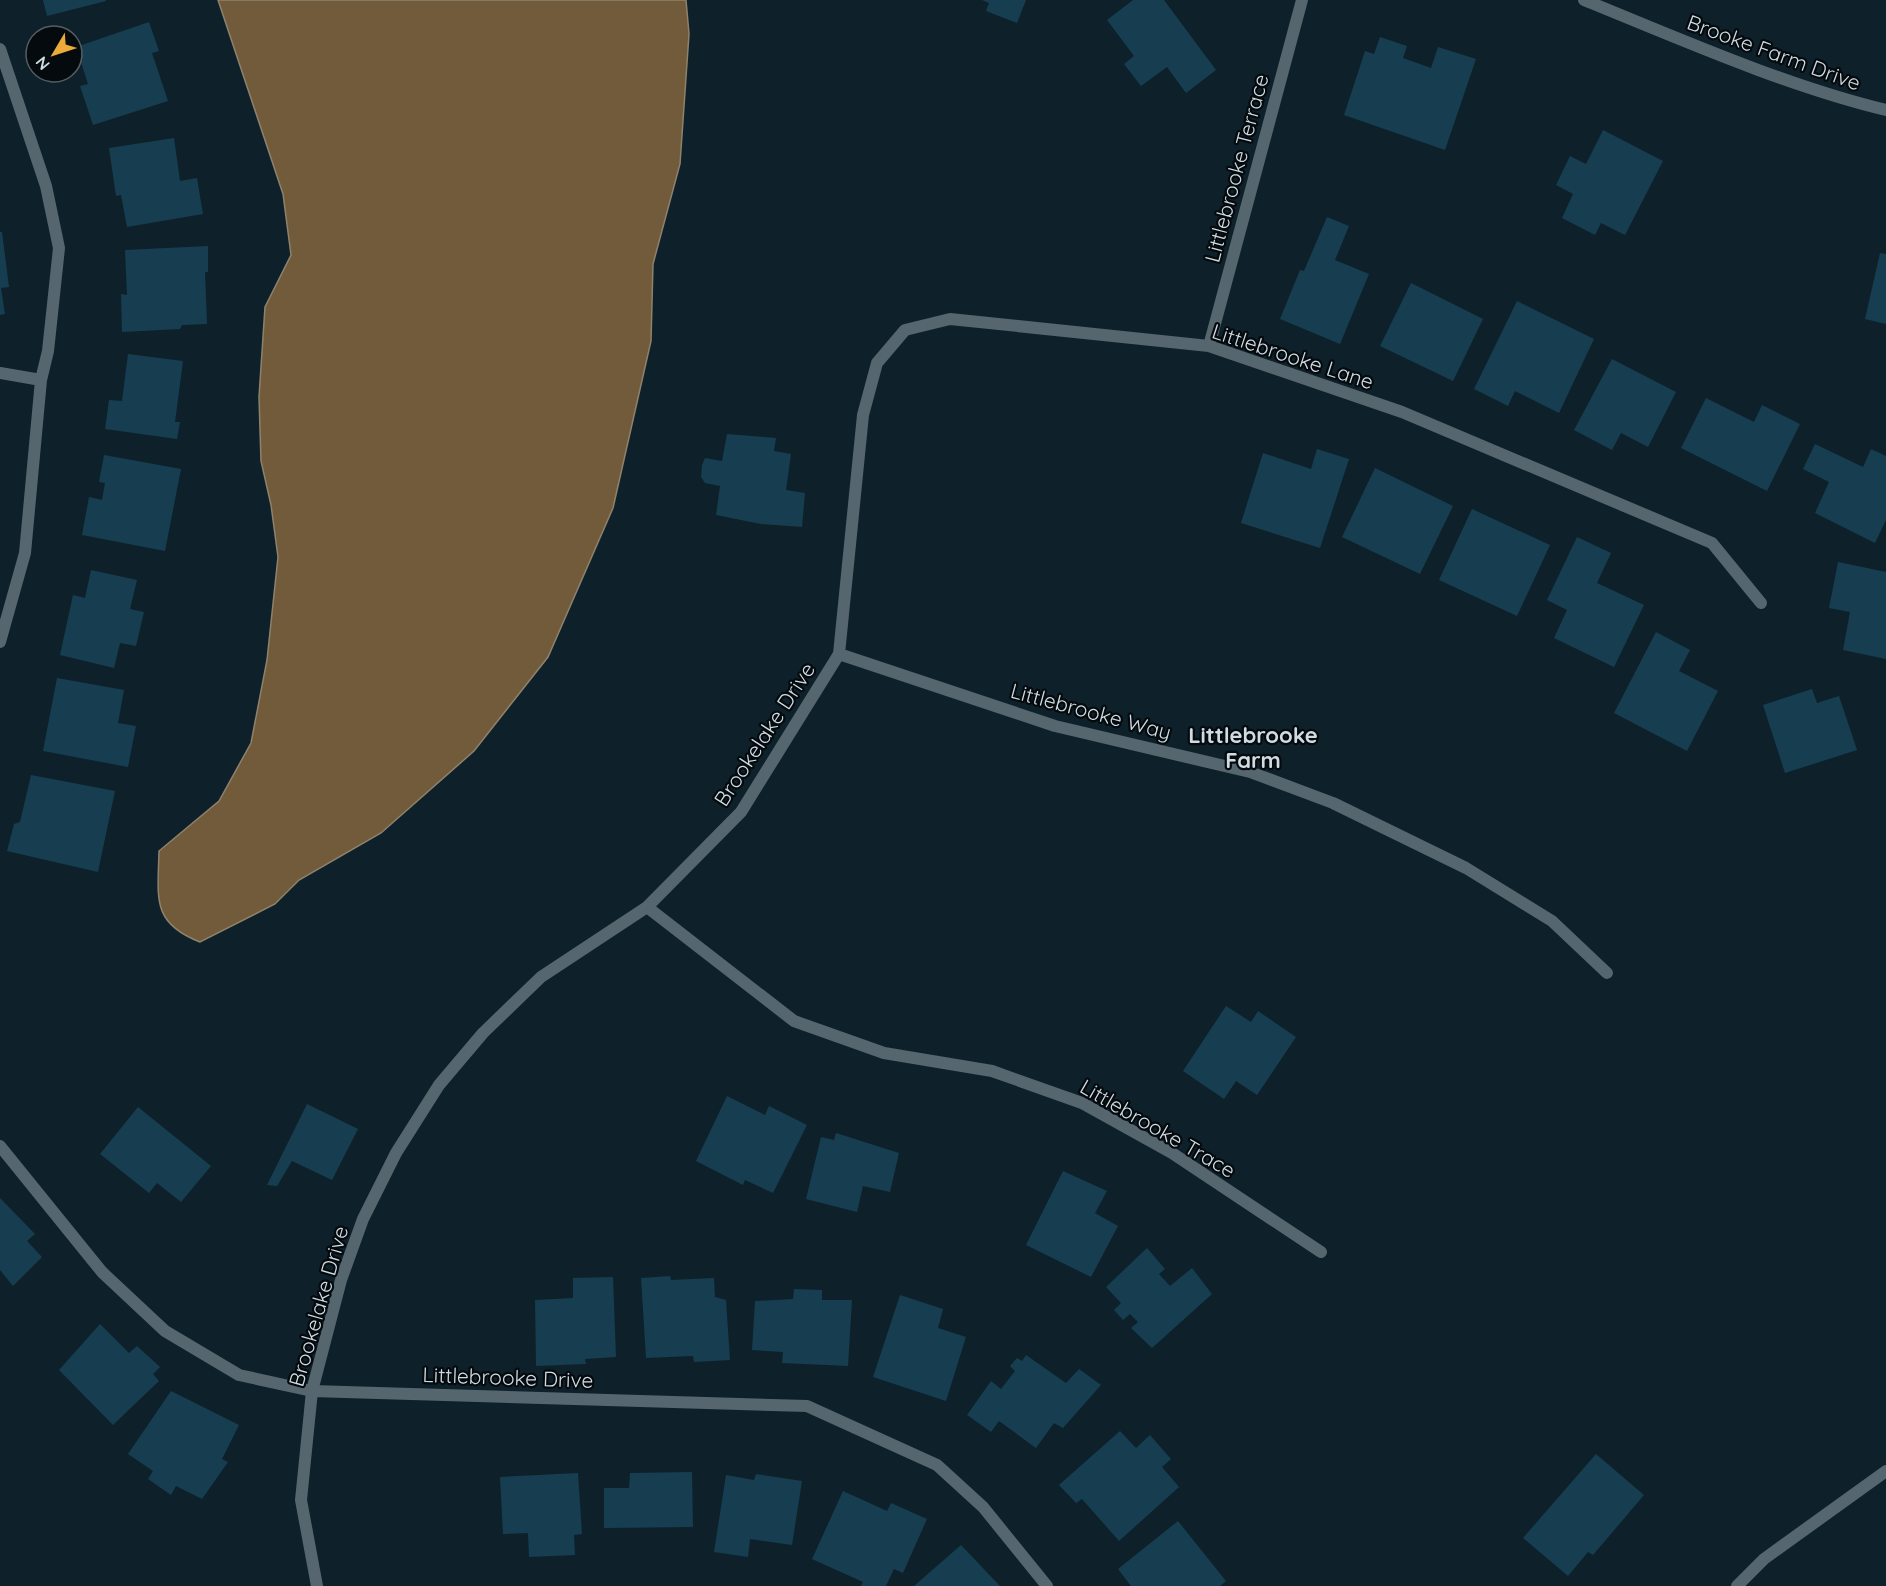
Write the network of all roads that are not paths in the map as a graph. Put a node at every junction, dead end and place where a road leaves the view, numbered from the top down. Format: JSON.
{"nodes":[{"id":1,"x":1302,"y":0,"type":"edge"},
{"id":2,"x":1584,"y":0,"type":"edge"},
{"id":3,"x":0,"y":49,"type":"edge"},
{"id":4,"x":1886,"y":110,"type":"edge"},
{"id":5,"x":1209,"y":346,"type":"junction"},
{"id":6,"x":0,"y":373,"type":"edge"},
{"id":7,"x":41,"y":380,"type":"junction"},
{"id":8,"x":854,"y":500,"type":"joint"},
{"id":9,"x":1761,"y":603,"type":"dead end"},
{"id":10,"x":0,"y":642,"type":"edge"},
{"id":11,"x":838,"y":654,"type":"junction"},
{"id":12,"x":647,"y":908,"type":"junction"},
{"id":13,"x":1607,"y":973,"type":"dead end"},
{"id":14,"x":0,"y":1146,"type":"edge"},
{"id":15,"x":1321,"y":1252,"type":"dead end"},
{"id":16,"x":312,"y":1391,"type":"junction"},
{"id":17,"x":1886,"y":1470,"type":"edge"},
{"id":18,"x":317,"y":1586,"type":"edge"},
{"id":19,"x":1047,"y":1586,"type":"edge"},
{"id":20,"x":1737,"y":1586,"type":"edge"}],
"edges":[{"from":1,"to":5,"type":"street","name":"Littlebrooke Terrace"},
{"from":2,"to":4,"type":"street","name":"Brooke Farm Drive"},
{"from":3,"to":7,"type":"street"},
{"from":5,"to":8,"type":"street","name":"Littlebrooke Lane"},
{"from":5,"to":9,"type":"street","name":"Littlebrooke Lane"},
{"from":6,"to":7,"type":"street"},
{"from":7,"to":10,"type":"street"},
{"from":8,"to":11,"type":"street","name":"Brookelake Drive"},
{"from":11,"to":12,"type":"street","name":"Brookelake Drive"},
{"from":11,"to":13,"type":"street","name":"Littlebrooke Way"},
{"from":12,"to":15,"type":"street","name":"Littlebrooke Trace"},
{"from":12,"to":16,"type":"street","name":"Brookelake Drive"},
{"from":14,"to":16,"type":"street","name":"Littlebrooke Drive"},
{"from":16,"to":18,"type":"street","name":"Brookelake Drive"},
{"from":16,"to":19,"type":"street","name":"Littlebrooke Drive"},
{"from":17,"to":20,"type":"street"}]}
